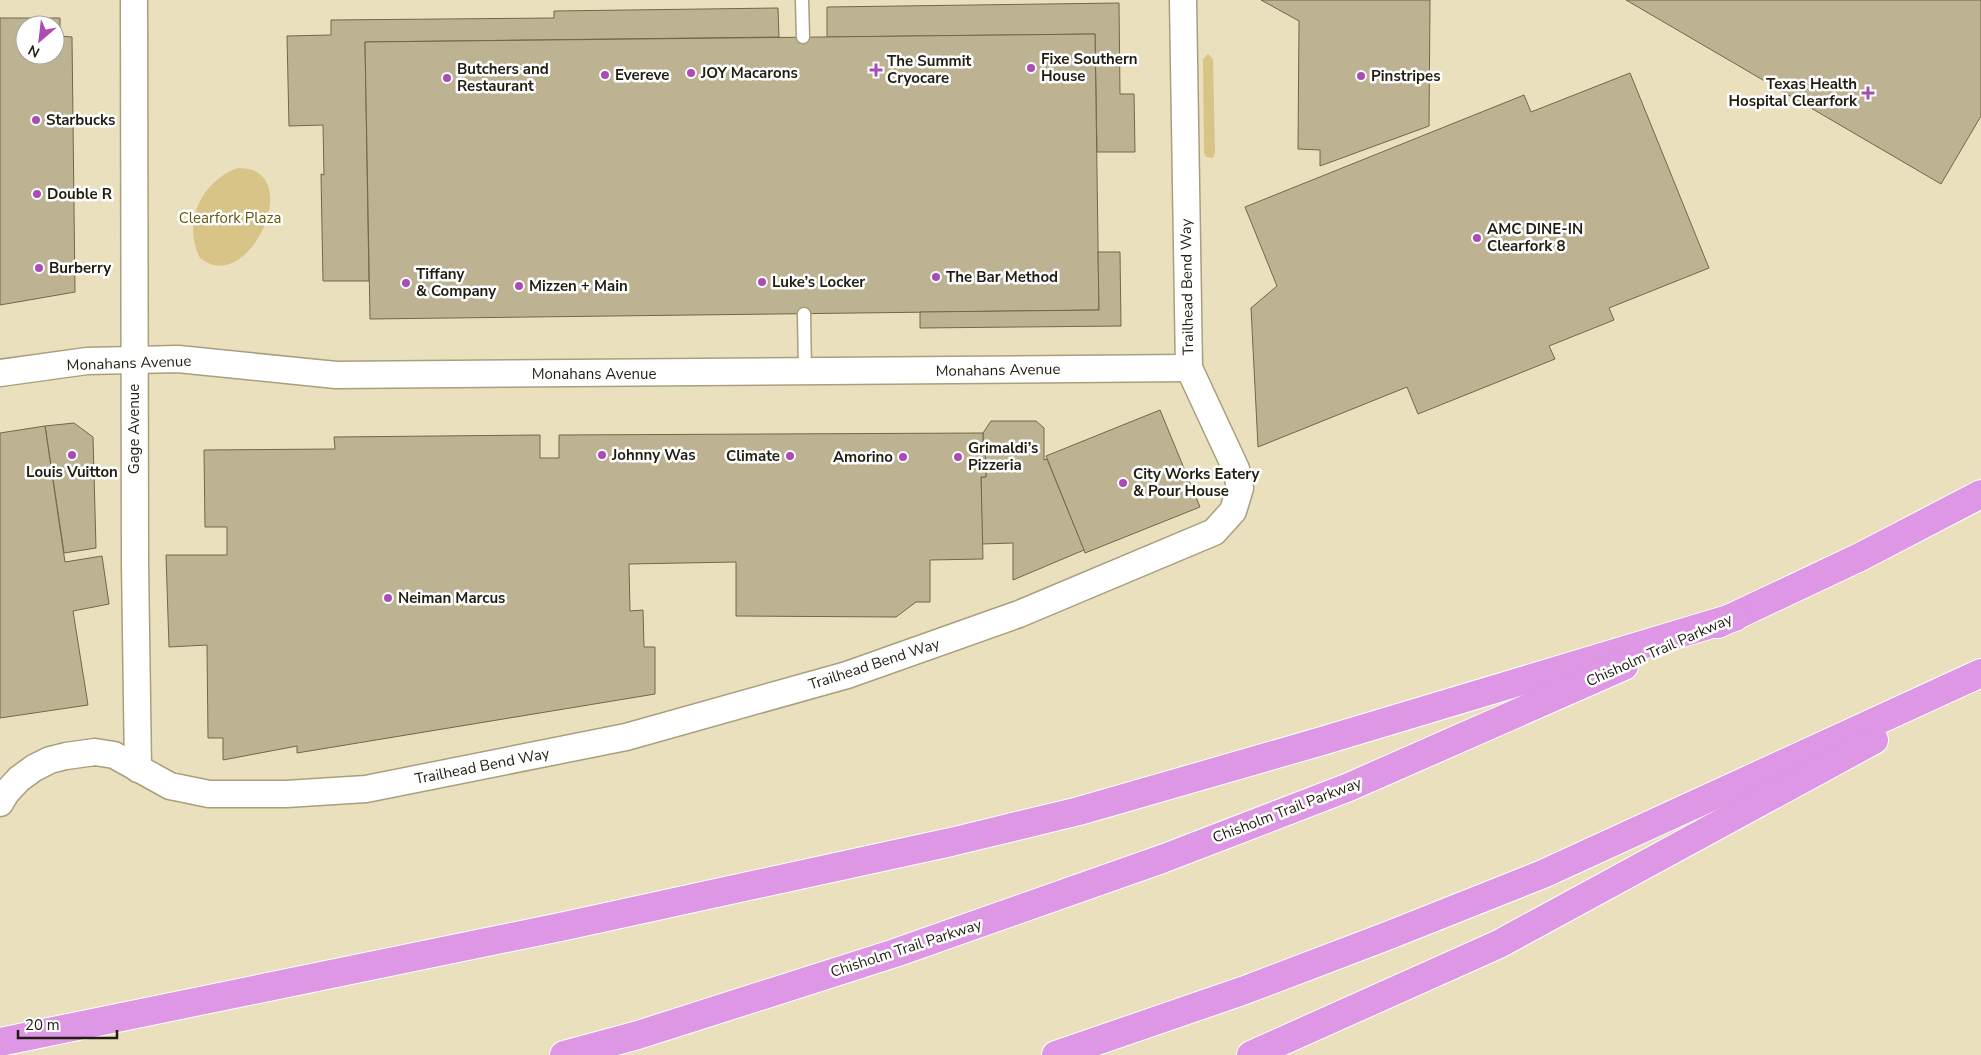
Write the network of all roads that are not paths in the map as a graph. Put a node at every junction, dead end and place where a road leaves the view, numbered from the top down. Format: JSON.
{"nodes":[{"id":1,"x":134,"y":0,"type":"edge"},
{"id":2,"x":802,"y":0,"type":"edge"},
{"id":3,"x":1183,"y":0,"type":"edge"},
{"id":4,"x":803,"y":37,"type":"dead end"},
{"id":5,"x":804,"y":314,"type":"dead end"},
{"id":6,"x":134,"y":360,"type":"junction"},
{"id":7,"x":1189,"y":368,"type":"junction"},
{"id":8,"x":805,"y":372,"type":"junction"},
{"id":9,"x":0,"y":373,"type":"edge"},
{"id":10,"x":1981,"y":494,"type":"edge"},
{"id":11,"x":1735,"y":617,"type":"junction"},
{"id":12,"x":1981,"y":673,"type":"edge"},
{"id":13,"x":1981,"y":682,"type":"edge"},
{"id":14,"x":138,"y":769,"type":"junction"},
{"id":15,"x":0,"y":803,"type":"edge"},
{"id":16,"x":0,"y":1042,"type":"edge"},
{"id":17,"x":564,"y":1055,"type":"edge"},
{"id":18,"x":1056,"y":1055,"type":"edge"},
{"id":19,"x":1252,"y":1055,"type":"edge"}],
"edges":[{"from":1,"to":6,"type":"street","name":"Gage Avenue"},
{"from":2,"to":4,"type":"lane"},
{"from":3,"to":7,"type":"street","name":"Trailhead Bend Way"},
{"from":5,"to":8,"type":"lane"},
{"from":6,"to":8,"type":"street","name":"Monahans Avenue"},
{"from":6,"to":9,"type":"street","name":"Monahans Avenue"},
{"from":6,"to":14,"type":"street","name":"Gage Avenue"},
{"from":7,"to":8,"type":"street","name":"Monahans Avenue"},
{"from":7,"to":14,"type":"street","name":"Trailhead Bend Way"},
{"from":10,"to":11,"type":"highway","name":"Chisholm Trail Parkway"},
{"from":11,"to":16,"type":"highway"},
{"from":11,"to":17,"type":"highway","name":"Chisholm Trail Parkway"},
{"from":12,"to":18,"type":"highway"},
{"from":13,"to":19,"type":"highway"},
{"from":14,"to":15,"type":"street","name":"Trailhead Bend Way"}]}
